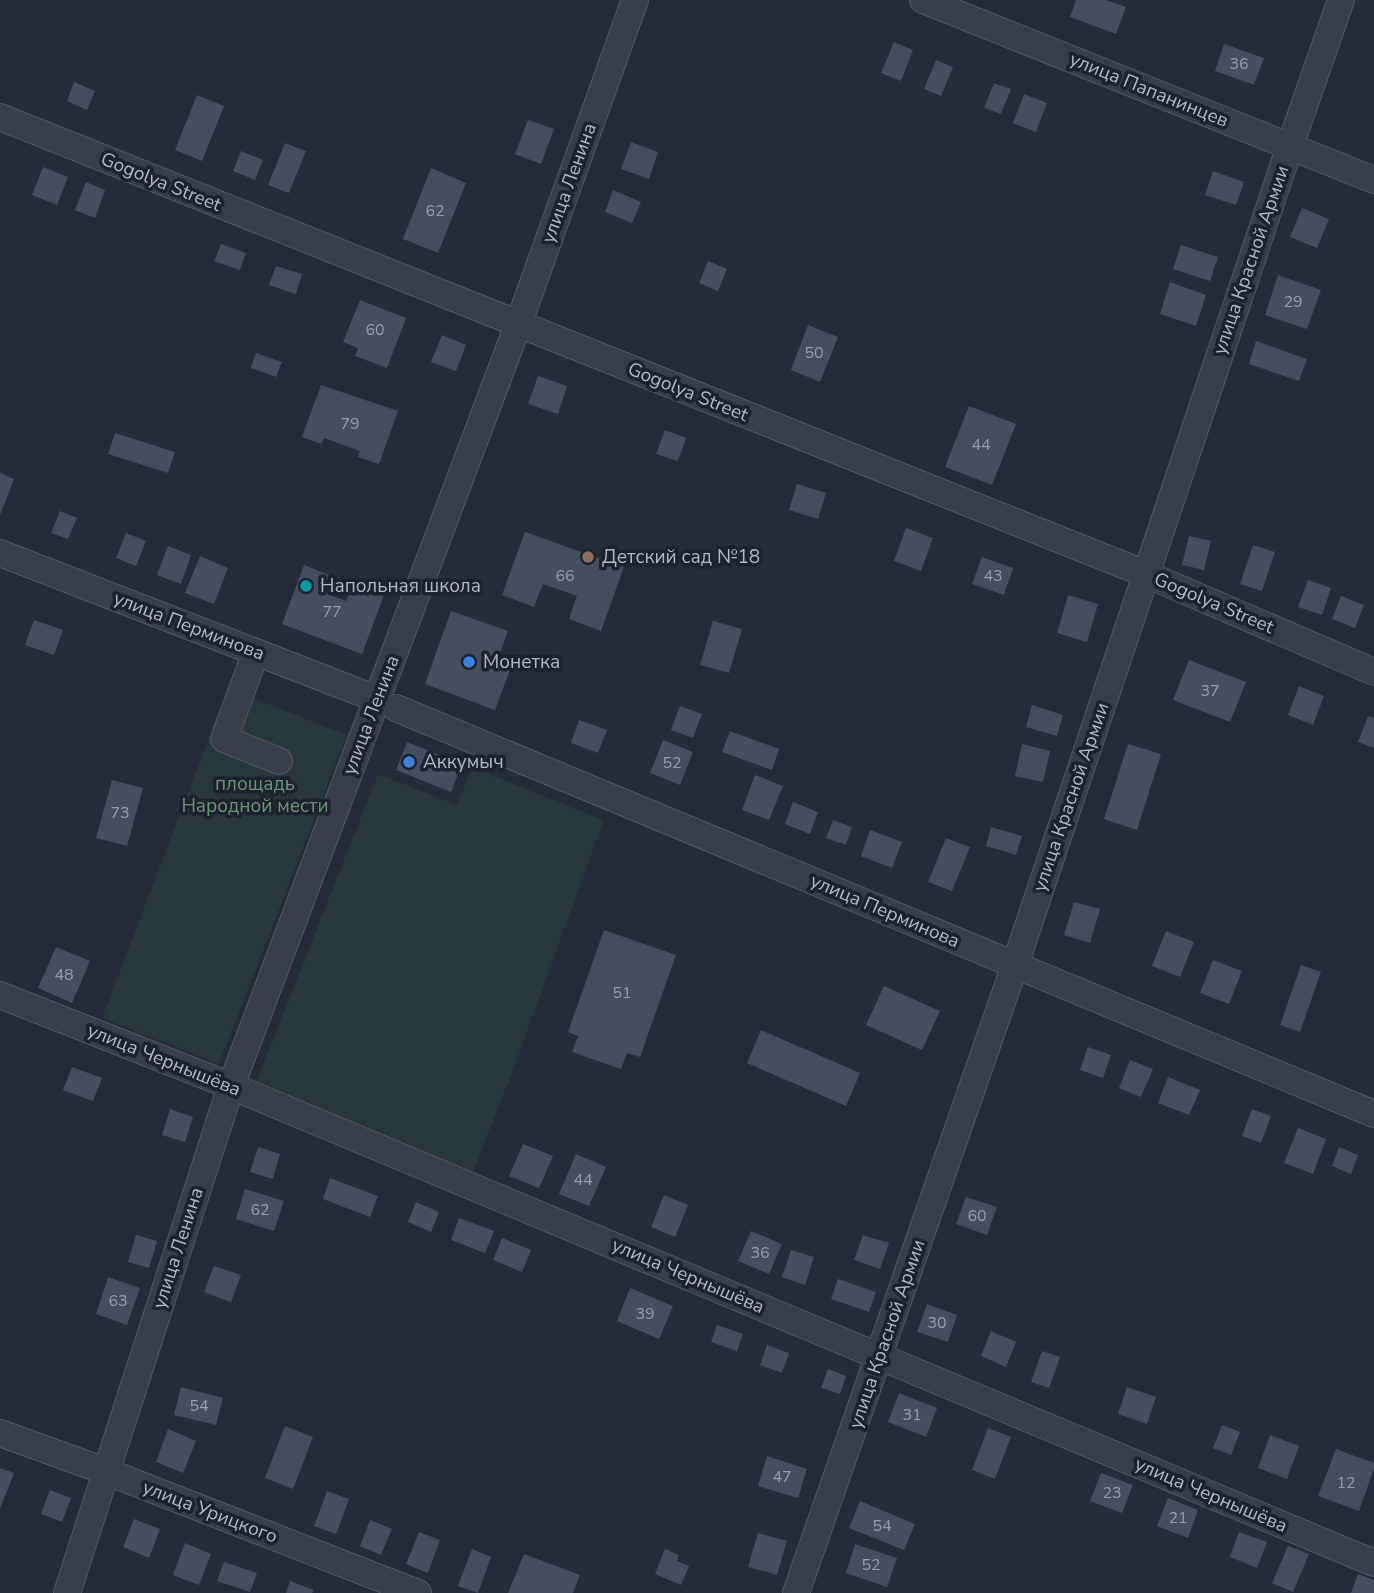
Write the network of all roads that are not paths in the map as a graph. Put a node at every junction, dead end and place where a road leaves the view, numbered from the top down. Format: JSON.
{"nodes":[{"id":1,"x":635,"y":0,"type":"edge"},
{"id":2,"x":923,"y":0,"type":"edge"},
{"id":3,"x":1342,"y":0,"type":"edge"},
{"id":4,"x":0,"y":117,"type":"edge"},
{"id":5,"x":1290,"y":146,"type":"junction"},
{"id":6,"x":1374,"y":180,"type":"edge"},
{"id":7,"x":518,"y":325,"type":"junction"},
{"id":8,"x":0,"y":553,"type":"edge"},
{"id":9,"x":1146,"y":574,"type":"junction"},
{"id":10,"x":256,"y":652,"type":"junction"},
{"id":11,"x":1374,"y":672,"type":"edge"},
{"id":12,"x":387,"y":704,"type":"junction"},
{"id":13,"x":279,"y":761,"type":"dead end"},
{"id":14,"x":1015,"y":965,"type":"junction"},
{"id":15,"x":0,"y":995,"type":"edge"},
{"id":16,"x":231,"y":1086,"type":"junction"},
{"id":17,"x":1374,"y":1114,"type":"edge"},
{"id":18,"x":880,"y":1355,"type":"junction"},
{"id":19,"x":0,"y":1433,"type":"edge"},
{"id":20,"x":105,"y":1471,"type":"junction"},
{"id":21,"x":1374,"y":1563,"type":"edge"},
{"id":22,"x":67,"y":1593,"type":"edge"},
{"id":23,"x":418,"y":1593,"type":"edge"},
{"id":24,"x":796,"y":1593,"type":"edge"}],
"edges":[{"from":1,"to":7,"type":"street","name":"улица Ленина"},
{"from":2,"to":5,"type":"street","name":"улица Папанинцев"},
{"from":3,"to":5,"type":"street","name":"улица Красной Армии"},
{"from":4,"to":7,"type":"street","name":"Gogolya Street"},
{"from":5,"to":6,"type":"street","name":"улица Папанинцев"},
{"from":5,"to":9,"type":"street","name":"улица Красной Армии"},
{"from":7,"to":9,"type":"street","name":"Gogolya Street"},
{"from":7,"to":12,"type":"street","name":"улица Ленина"},
{"from":8,"to":10,"type":"street","name":"улица Перминова"},
{"from":9,"to":11,"type":"street","name":"Gogolya Street"},
{"from":9,"to":14,"type":"street","name":"улица Красной Армии"},
{"from":10,"to":12,"type":"street","name":"улица Перминова"},
{"from":10,"to":13,"type":"street"},
{"from":12,"to":14,"type":"street","name":"улица Перминова"},
{"from":12,"to":16,"type":"street","name":"улица Ленина"},
{"from":14,"to":17,"type":"street","name":"улица Перминова"},
{"from":14,"to":18,"type":"street","name":"улица Красной Армии"},
{"from":15,"to":16,"type":"street","name":"улица Чернышёва"},
{"from":16,"to":18,"type":"street","name":"улица Чернышёва"},
{"from":16,"to":20,"type":"street","name":"улица Ленина"},
{"from":18,"to":21,"type":"street","name":"улица Чернышёва"},
{"from":18,"to":24,"type":"street","name":"улица Красной Армии"},
{"from":19,"to":20,"type":"street","name":"улица Урицкого"},
{"from":20,"to":22,"type":"street","name":"улица Ленина"},
{"from":20,"to":23,"type":"street","name":"улица Урицкого"}]}
